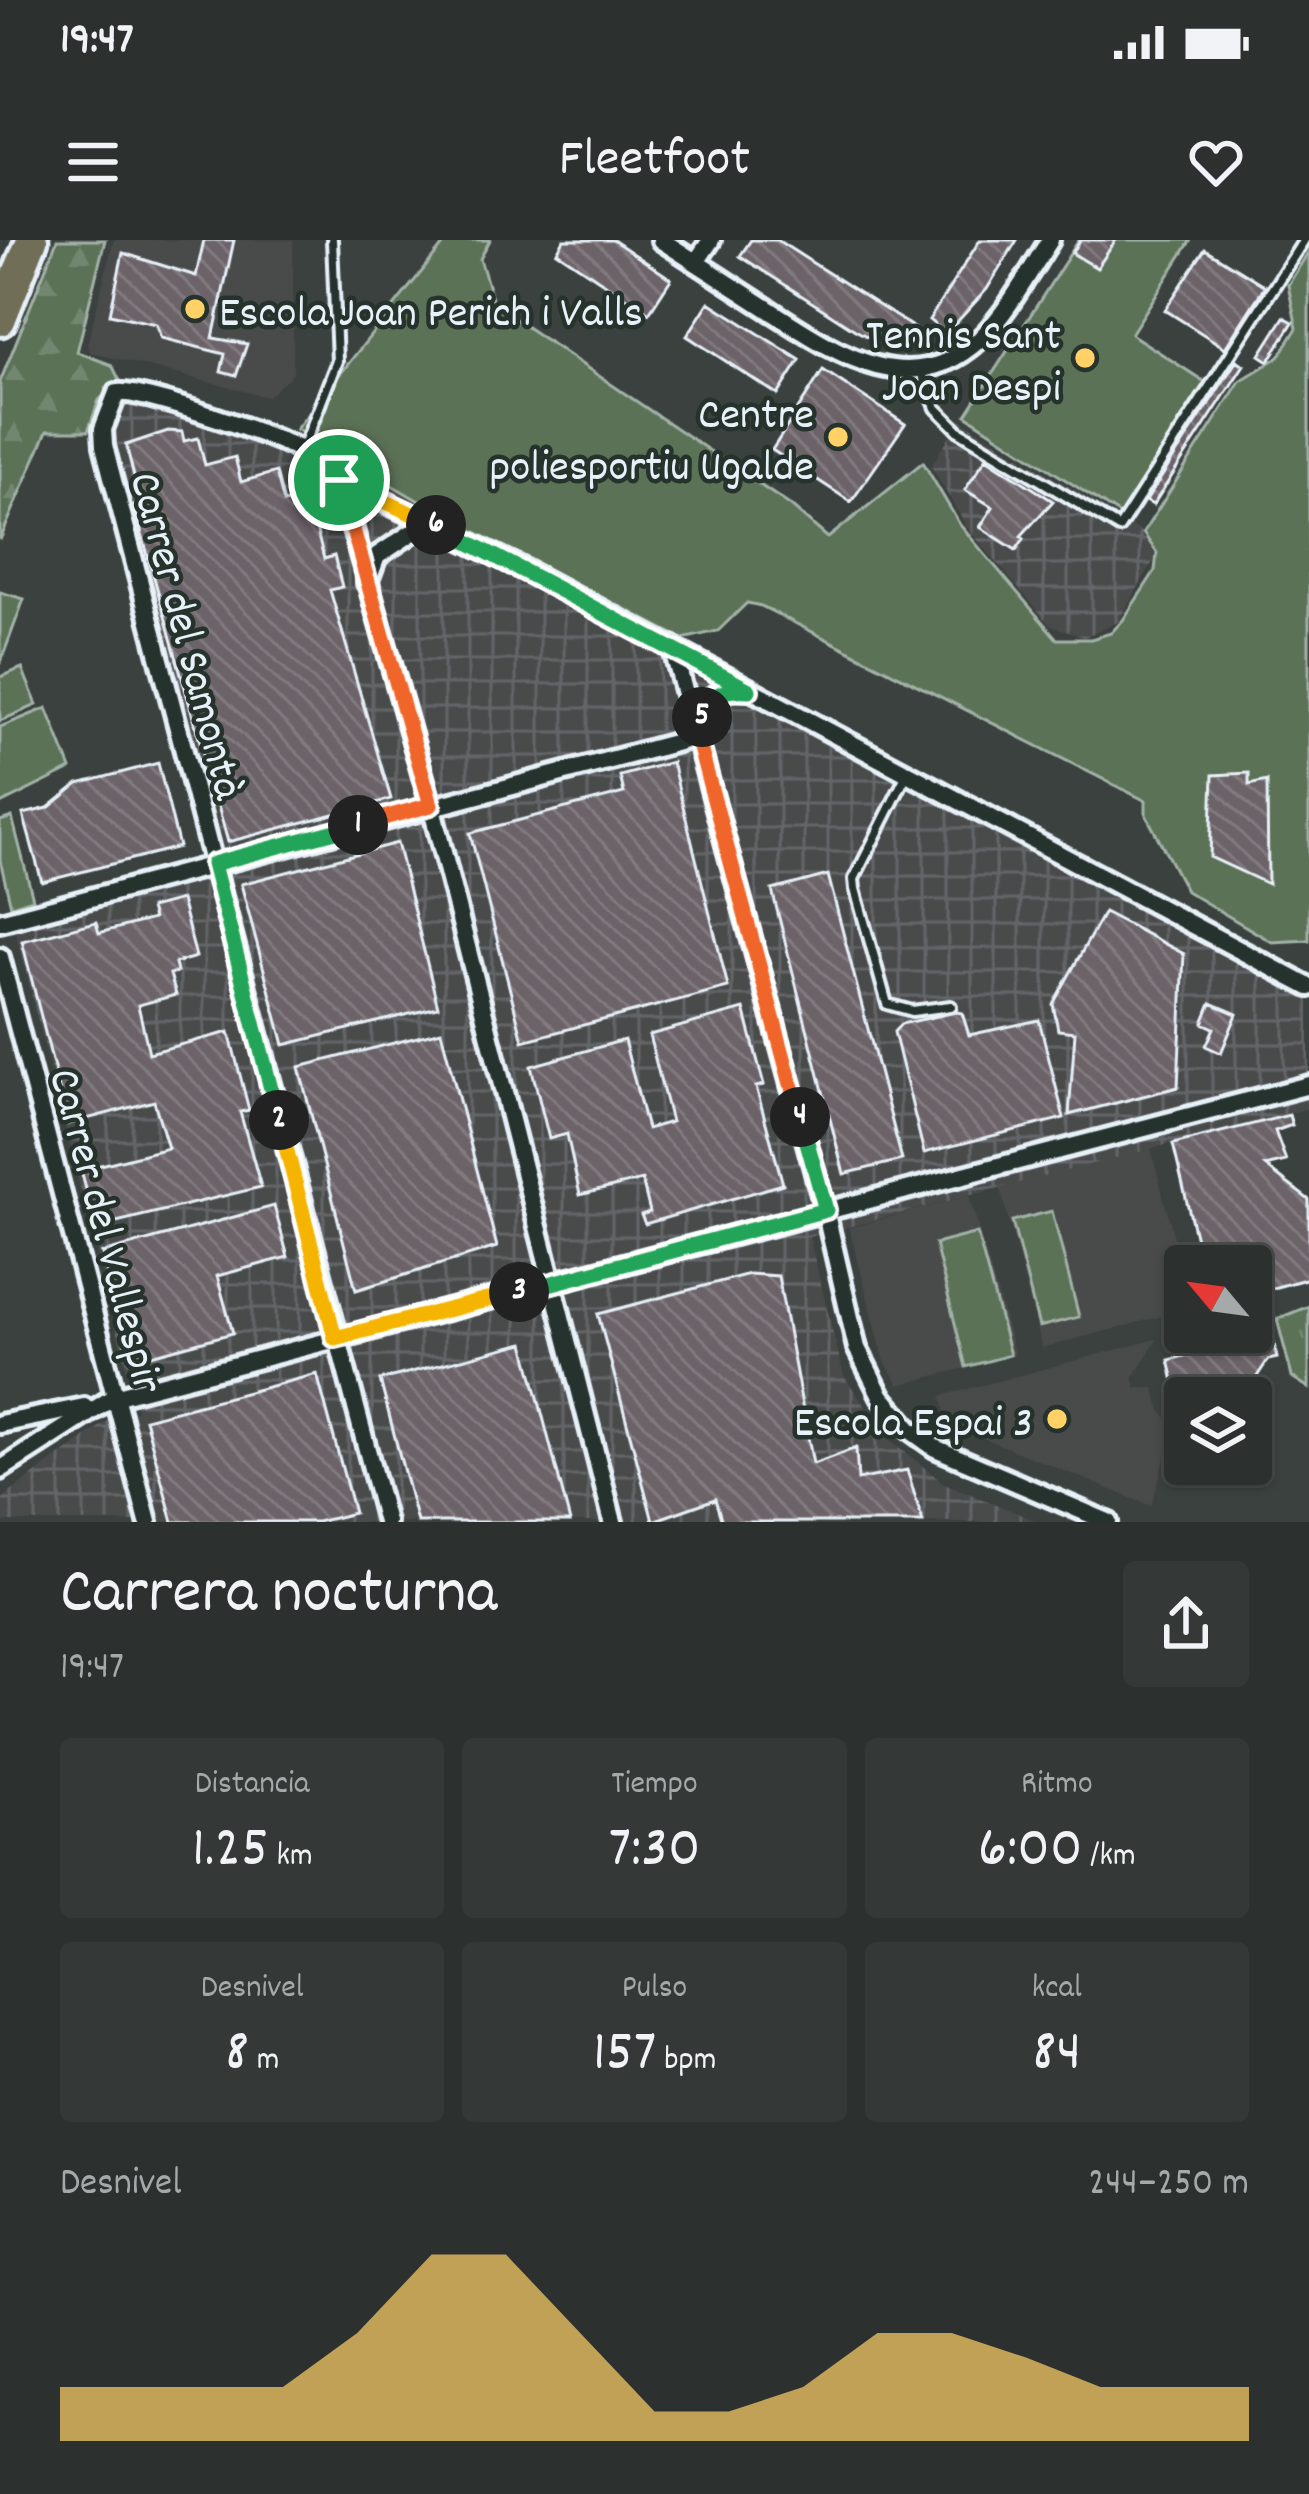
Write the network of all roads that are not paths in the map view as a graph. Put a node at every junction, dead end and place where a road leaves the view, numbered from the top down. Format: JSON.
{"nodes":[{"id":1,"x":32,"y":240,"type":"edge"},
{"id":2,"x":332,"y":240,"type":"edge"},
{"id":3,"x":662,"y":240,"type":"edge"},
{"id":4,"x":711,"y":240,"type":"edge"},
{"id":5,"x":1050,"y":240,"type":"edge"},
{"id":6,"x":1304,"y":240,"type":"edge"},
{"id":7,"x":696,"y":262,"type":"junction"},
{"id":8,"x":0,"y":320,"type":"edge"},
{"id":9,"x":920,"y":369,"type":"junction"},
{"id":10,"x":302,"y":452,"type":"junction"},
{"id":11,"x":339,"y":480,"type":"junction"},
{"id":12,"x":428,"y":522,"type":"junction"},
{"id":13,"x":366,"y":584,"type":"junction"},
{"id":14,"x":672,"y":646,"type":"junction"},
{"id":15,"x":749,"y":690,"type":"junction"},
{"id":16,"x":697,"y":737,"type":"junction"},
{"id":17,"x":907,"y":775,"type":"junction"},
{"id":18,"x":431,"y":805,"type":"junction"},
{"id":19,"x":213,"y":864,"type":"junction"},
{"id":20,"x":0,"y":922,"type":"edge"},
{"id":21,"x":0,"y":956,"type":"edge"},
{"id":22,"x":1309,"y":987,"type":"edge"},
{"id":23,"x":951,"y":1006,"type":"dead end"},
{"id":24,"x":1307,"y":1081,"type":"edge"},
{"id":25,"x":826,"y":1210,"type":"junction"},
{"id":26,"x":551,"y":1283,"type":"junction"},
{"id":27,"x":335,"y":1338,"type":"junction"},
{"id":28,"x":105,"y":1401,"type":"junction"},
{"id":29,"x":0,"y":1424,"type":"edge"},
{"id":30,"x":0,"y":1470,"type":"edge"},
{"id":31,"x":148,"y":1522,"type":"edge"},
{"id":32,"x":386,"y":1522,"type":"edge"},
{"id":33,"x":614,"y":1522,"type":"edge"},
{"id":34,"x":1108,"y":1522,"type":"edge"}],
"edges":[{"from":1,"to":8,"type":"highway"},
{"from":2,"to":10,"type":"lane"},
{"from":3,"to":7,"type":"street"},
{"from":4,"to":7,"type":"street"},
{"from":5,"to":9,"type":"street"},
{"from":6,"to":9,"type":"lane"},
{"from":7,"to":9,"type":"street"},
{"from":10,"to":11,"type":"street"},
{"from":10,"to":19,"type":"street","name":"Carrer del Samontà"},
{"from":11,"to":12,"type":"street"},
{"from":11,"to":13,"type":"street"},
{"from":12,"to":13,"type":"street"},
{"from":12,"to":14,"type":"street"},
{"from":13,"to":18,"type":"street"},
{"from":14,"to":15,"type":"street"},
{"from":14,"to":16,"type":"street"},
{"from":15,"to":16,"type":"street"},
{"from":15,"to":17,"type":"street"},
{"from":16,"to":18,"type":"street"},
{"from":16,"to":25,"type":"street"},
{"from":17,"to":22,"type":"street"},
{"from":17,"to":23,"type":"lane"},
{"from":18,"to":19,"type":"street"},
{"from":18,"to":26,"type":"street"},
{"from":19,"to":20,"type":"street"},
{"from":19,"to":27,"type":"street","name":"Carrer del Samontà"},
{"from":21,"to":28,"type":"street","name":"Carrer del Vallespir"},
{"from":24,"to":25,"type":"street"},
{"from":25,"to":26,"type":"street"},
{"from":25,"to":34,"type":"street"},
{"from":26,"to":27,"type":"street"},
{"from":26,"to":33,"type":"street"},
{"from":27,"to":28,"type":"street"},
{"from":27,"to":32,"type":"street","name":"Carrer del Samontà"},
{"from":28,"to":29,"type":"street"},
{"from":28,"to":30,"type":"street"},
{"from":28,"to":31,"type":"street","name":"Carrer del Vallespir"}]}
